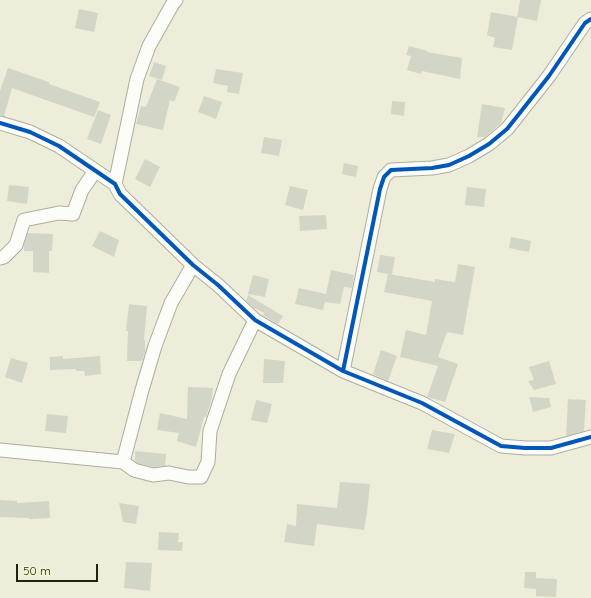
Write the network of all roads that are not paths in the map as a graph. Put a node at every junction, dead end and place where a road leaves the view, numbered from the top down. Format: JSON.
{"nodes":[{"id":1,"x":176,"y":0,"type":"edge"},
{"id":2,"x":591,"y":19,"type":"edge"},
{"id":3,"x":0,"y":123,"type":"edge"},
{"id":4,"x":95,"y":170,"type":"junction"},
{"id":5,"x":116,"y":184,"type":"junction"},
{"id":6,"x":0,"y":258,"type":"edge"},
{"id":7,"x":193,"y":265,"type":"junction"},
{"id":8,"x":256,"y":320,"type":"junction"},
{"id":9,"x":343,"y":371,"type":"junction"},
{"id":10,"x":591,"y":437,"type":"edge"},
{"id":11,"x":0,"y":450,"type":"edge"},
{"id":12,"x":123,"y":462,"type":"junction"}],
"edges":[{"from":1,"to":5,"type":"street"},
{"from":2,"to":9,"type":"street"},
{"from":3,"to":4,"type":"street"},
{"from":4,"to":5,"type":"street"},
{"from":4,"to":6,"type":"street"},
{"from":5,"to":7,"type":"street"},
{"from":7,"to":8,"type":"street"},
{"from":7,"to":12,"type":"street"},
{"from":8,"to":9,"type":"street"},
{"from":8,"to":12,"type":"street"},
{"from":9,"to":10,"type":"street"},
{"from":11,"to":12,"type":"street"}]}
